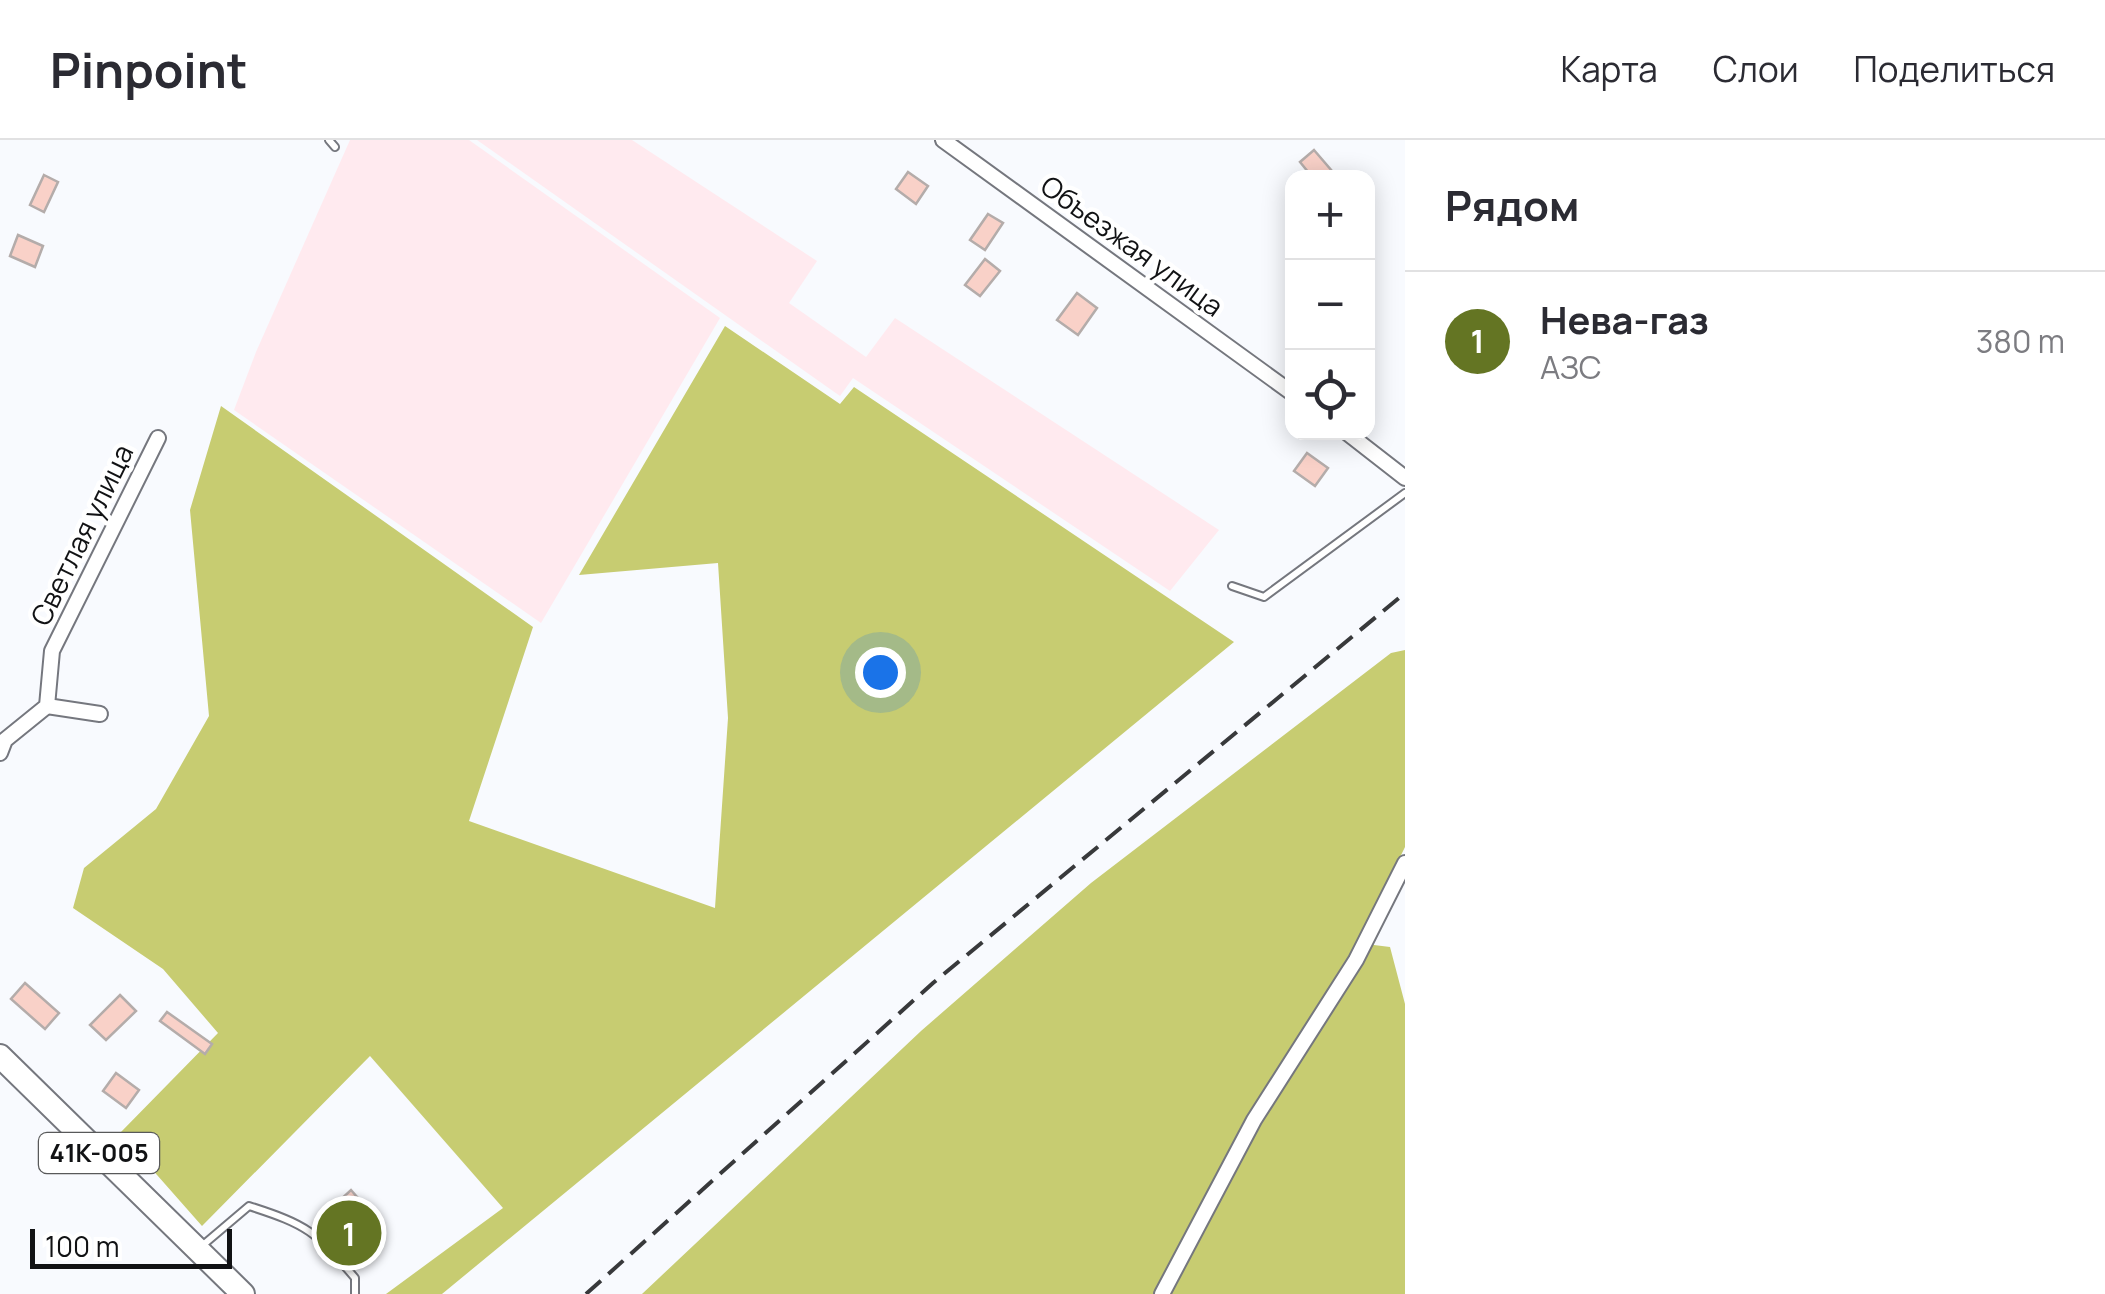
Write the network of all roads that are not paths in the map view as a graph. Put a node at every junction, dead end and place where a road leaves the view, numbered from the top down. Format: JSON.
{"nodes":[{"id":1,"x":942,"y":140,"type":"edge"},
{"id":2,"x":1285,"y":388,"type":"edge"},
{"id":3,"x":158,"y":438,"type":"dead end"},
{"id":4,"x":1356,"y":440,"type":"edge"},
{"id":5,"x":1405,"y":478,"type":"edge"},
{"id":6,"x":1405,"y":494,"type":"edge"},
{"id":7,"x":1232,"y":586,"type":"dead end"},
{"id":8,"x":46,"y":706,"type":"junction"},
{"id":9,"x":100,"y":714,"type":"dead end"},
{"id":10,"x":0,"y":752,"type":"edge"},
{"id":11,"x":1405,"y":862,"type":"edge"},
{"id":12,"x":0,"y":1056,"type":"edge"},
{"id":13,"x":198,"y":1250,"type":"junction"},
{"id":14,"x":243,"y":1294,"type":"edge"},
{"id":15,"x":355,"y":1294,"type":"edge"},
{"id":16,"x":1162,"y":1294,"type":"edge"}],
"edges":[{"from":1,"to":2,"type":"street","name":"Объезжая улица"},
{"from":3,"to":8,"type":"street","name":"Светлая улица"},
{"from":4,"to":5,"type":"street"},
{"from":6,"to":7,"type":"lane"},
{"from":8,"to":9,"type":"street"},
{"from":8,"to":10,"type":"street"},
{"from":11,"to":16,"type":"street"},
{"from":12,"to":13,"type":"main road","number":"41К-005"},
{"from":13,"to":14,"type":"main road","number":"41К-005"},
{"from":13,"to":15,"type":"lane"}]}
